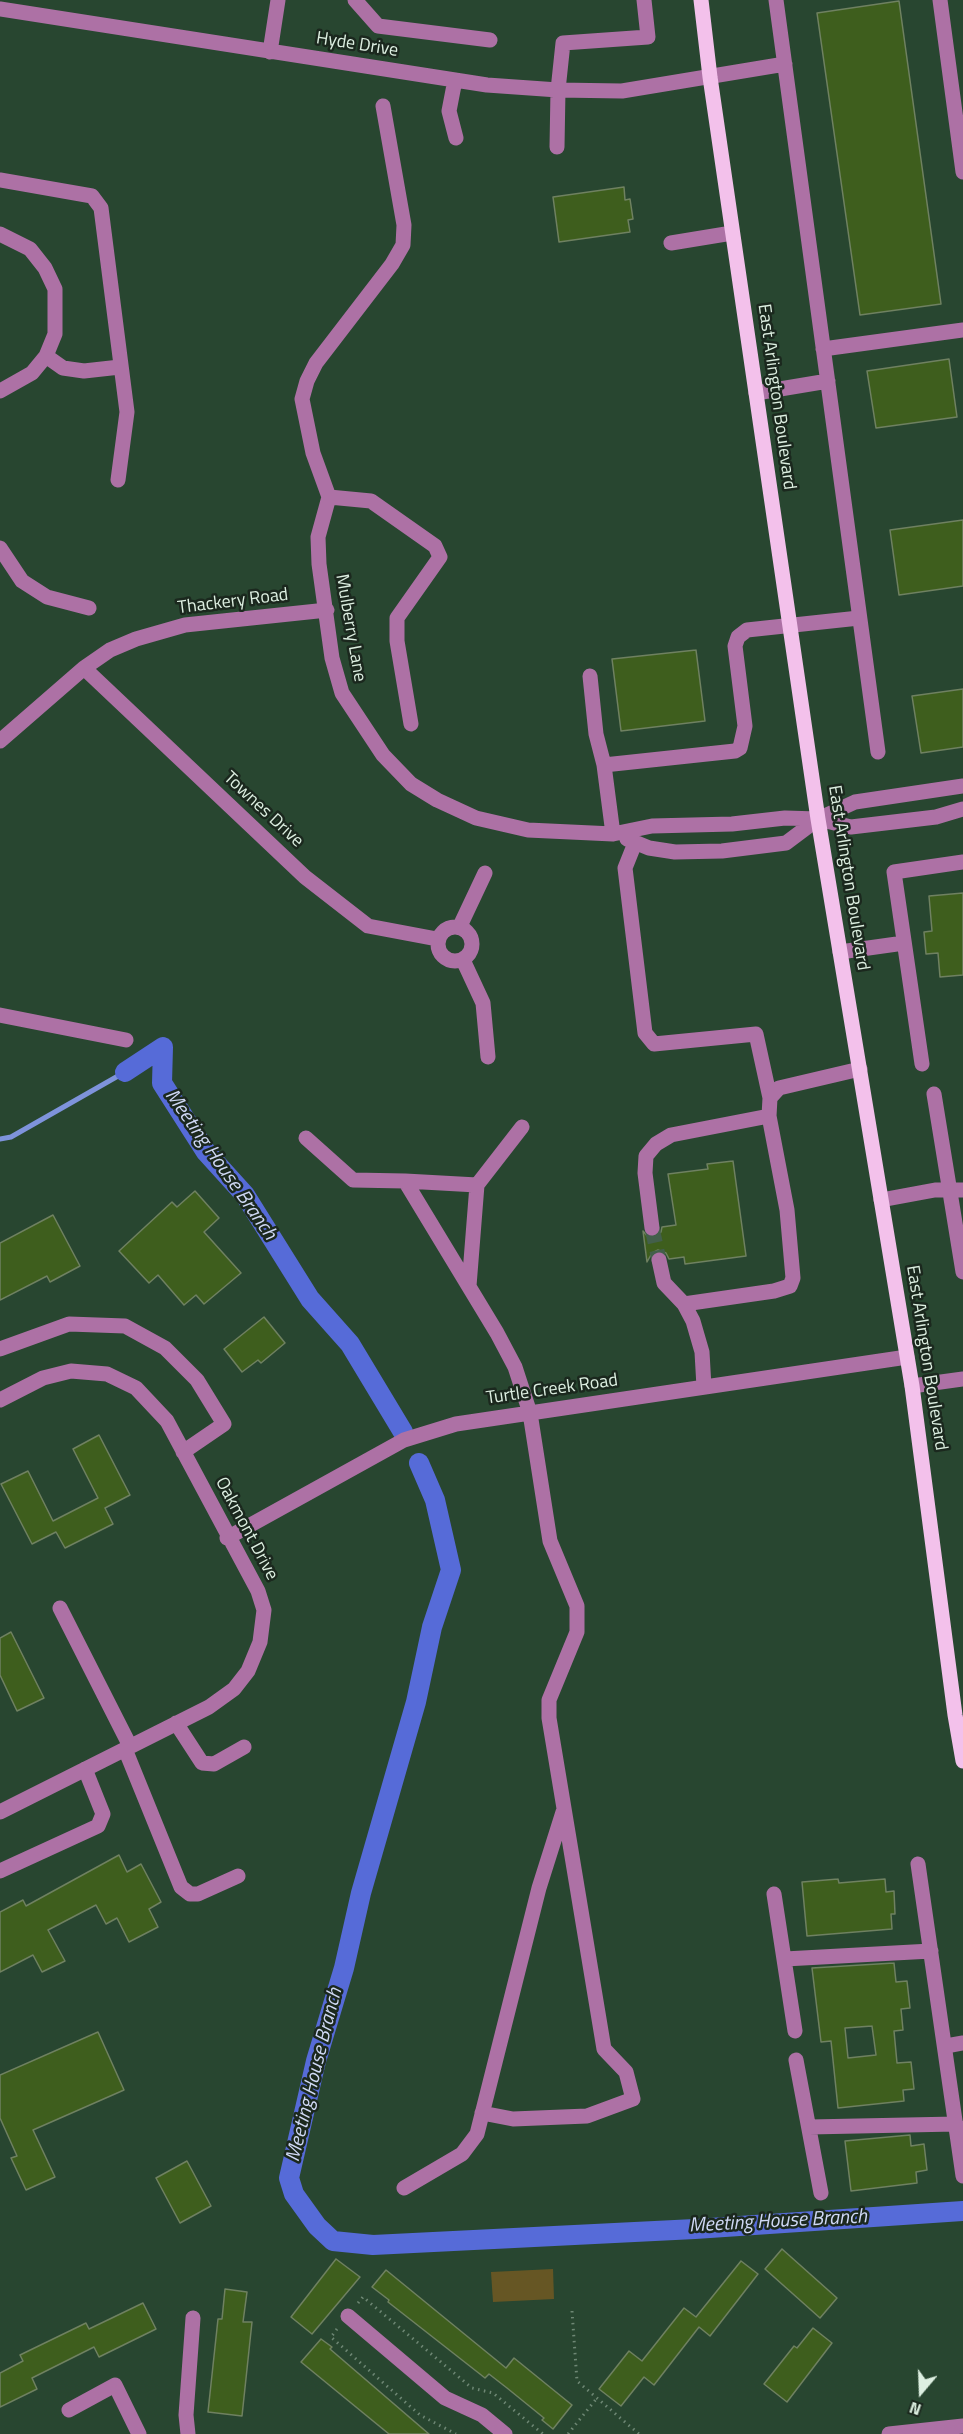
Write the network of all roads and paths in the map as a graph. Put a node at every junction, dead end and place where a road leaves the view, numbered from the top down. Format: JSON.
{"nodes":[{"id":1,"x":278,"y":0,"type":"edge"},
{"id":2,"x":355,"y":0,"type":"edge"},
{"id":3,"x":644,"y":0,"type":"edge"},
{"id":4,"x":701,"y":0,"type":"edge"},
{"id":5,"x":776,"y":0,"type":"edge"},
{"id":6,"x":940,"y":0,"type":"edge"},
{"id":7,"x":0,"y":9,"type":"edge"},
{"id":8,"x":490,"y":40,"type":"dead end"},
{"id":9,"x":270,"y":52,"type":"junction"},
{"id":10,"x":785,"y":64,"type":"junction"},
{"id":11,"x":710,"y":77,"type":"junction"},
{"id":12,"x":455,"y":80,"type":"junction"},
{"id":13,"x":558,"y":90,"type":"junction"},
{"id":14,"x":383,"y":106,"type":"dead end"},
{"id":15,"x":456,"y":138,"type":"dead end"},
{"id":16,"x":557,"y":147,"type":"dead end"},
{"id":17,"x":963,"y":172,"type":"edge"},
{"id":18,"x":0,"y":180,"type":"edge"},
{"id":19,"x":732,"y":233,"type":"junction"},
{"id":20,"x":0,"y":234,"type":"edge"},
{"id":21,"x":671,"y":243,"type":"dead end"},
{"id":22,"x":963,"y":330,"type":"edge"},
{"id":23,"x":823,"y":349,"type":"junction"},
{"id":24,"x":46,"y":356,"type":"junction"},
{"id":25,"x":120,"y":367,"type":"junction"},
{"id":26,"x":828,"y":381,"type":"junction"},
{"id":27,"x":0,"y":391,"type":"edge"},
{"id":28,"x":756,"y":393,"type":"junction"},
{"id":29,"x":118,"y":480,"type":"dead end"},
{"id":30,"x":329,"y":497,"type":"junction"},
{"id":31,"x":0,"y":548,"type":"edge"},
{"id":32,"x":89,"y":608,"type":"dead end"},
{"id":33,"x":327,"y":610,"type":"junction"},
{"id":34,"x":860,"y":618,"type":"junction"},
{"id":35,"x":790,"y":627,"type":"junction"},
{"id":36,"x":84,"y":668,"type":"junction"},
{"id":37,"x":590,"y":676,"type":"dead end"},
{"id":38,"x":411,"y":723,"type":"dead end"},
{"id":39,"x":0,"y":741,"type":"edge"},
{"id":40,"x":878,"y":752,"type":"dead end"},
{"id":41,"x":604,"y":765,"type":"junction"},
{"id":42,"x":963,"y":786,"type":"edge"},
{"id":43,"x":963,"y":809,"type":"edge"},
{"id":44,"x":818,"y":819,"type":"junction"},
{"id":45,"x":613,"y":834,"type":"junction"},
{"id":46,"x":635,"y":843,"type":"junction"},
{"id":47,"x":963,"y":862,"type":"edge"},
{"id":48,"x":485,"y":873,"type":"dead end"},
{"id":49,"x":460,"y":926,"type":"junction"},
{"id":50,"x":437,"y":939,"type":"junction"},
{"id":51,"x":904,"y":943,"type":"junction"},
{"id":52,"x":840,"y":952,"type":"junction"},
{"id":53,"x":464,"y":960,"type":"junction"},
{"id":54,"x":0,"y":1015,"type":"edge"},
{"id":55,"x":126,"y":1040,"type":"dead end"},
{"id":56,"x":488,"y":1057,"type":"dead end"},
{"id":57,"x":922,"y":1064,"type":"dead end"},
{"id":58,"x":860,"y":1069,"type":"junction"},
{"id":59,"x":934,"y":1094,"type":"dead end"},
{"id":60,"x":770,"y":1098,"type":"junction"},
{"id":61,"x":769,"y":1116,"type":"junction"},
{"id":62,"x":522,"y":1126,"type":"dead end"},
{"id":63,"x":306,"y":1138,"type":"dead end"},
{"id":64,"x":405,"y":1181,"type":"junction"},
{"id":65,"x":477,"y":1185,"type":"junction"},
{"id":66,"x":956,"y":1190,"type":"edge"},
{"id":67,"x":881,"y":1200,"type":"junction"},
{"id":68,"x":652,"y":1228,"type":"tunnel mouth"},
{"id":69,"x":659,"y":1260,"type":"tunnel mouth"},
{"id":70,"x":963,"y":1272,"type":"edge"},
{"id":71,"x":470,"y":1286,"type":"junction"},
{"id":72,"x":684,"y":1304,"type":"junction"},
{"id":73,"x":0,"y":1349,"type":"edge"},
{"id":74,"x":907,"y":1357,"type":"junction"},
{"id":75,"x":963,"y":1379,"type":"edge"},
{"id":76,"x":912,"y":1386,"type":"junction"},
{"id":77,"x":704,"y":1387,"type":"junction"},
{"id":78,"x":0,"y":1400,"type":"edge"},
{"id":79,"x":530,"y":1413,"type":"junction"},
{"id":80,"x":183,"y":1452,"type":"junction"},
{"id":81,"x":227,"y":1538,"type":"junction"},
{"id":82,"x":60,"y":1608,"type":"dead end"},
{"id":83,"x":959,"y":1714,"type":"edge"},
{"id":84,"x":176,"y":1723,"type":"junction"},
{"id":85,"x":243,"y":1747,"type":"dead end"},
{"id":86,"x":128,"y":1748,"type":"junction"},
{"id":87,"x":963,"y":1761,"type":"edge"},
{"id":88,"x":85,"y":1769,"type":"junction"},
{"id":89,"x":564,"y":1809,"type":"junction"},
{"id":90,"x":0,"y":1812,"type":"edge"},
{"id":91,"x":918,"y":1864,"type":"dead end"},
{"id":92,"x":0,"y":1870,"type":"edge"},
{"id":93,"x":238,"y":1876,"type":"dead end"},
{"id":94,"x":774,"y":1894,"type":"dead end"},
{"id":95,"x":931,"y":1951,"type":"junction"},
{"id":96,"x":785,"y":1959,"type":"junction"},
{"id":97,"x":795,"y":2031,"type":"dead end"},
{"id":98,"x":963,"y":2043,"type":"edge"},
{"id":99,"x":946,"y":2046,"type":"junction"},
{"id":100,"x":796,"y":2060,"type":"dead end"},
{"id":101,"x":482,"y":2113,"type":"junction"},
{"id":102,"x":956,"y":2124,"type":"junction"},
{"id":103,"x":809,"y":2127,"type":"junction"},
{"id":104,"x":963,"y":2176,"type":"edge"},
{"id":105,"x":404,"y":2188,"type":"dead end"},
{"id":106,"x":821,"y":2193,"type":"dead end"},
{"id":107,"x":572,"y":2311,"type":"dead end"},
{"id":108,"x":348,"y":2316,"type":"dead end"},
{"id":109,"x":193,"y":2318,"type":"dead end"},
{"id":110,"x":597,"y":2398,"type":"junction"},
{"id":111,"x":69,"y":2410,"type":"dead end"},
{"id":112,"x":963,"y":2426,"type":"edge"},
{"id":113,"x":140,"y":2434,"type":"edge"},
{"id":114,"x":188,"y":2434,"type":"edge"},
{"id":115,"x":505,"y":2434,"type":"edge"},
{"id":116,"x":568,"y":2434,"type":"edge"},
{"id":117,"x":639,"y":2434,"type":"edge"},
{"id":118,"x":889,"y":2434,"type":"edge"}],
"edges":[{"from":1,"to":9,"type":"street"},
{"from":2,"to":8,"type":"street"},
{"from":3,"to":13,"type":"street"},
{"from":4,"to":11,"type":"main road","name":"East Arlington Boulevard"},
{"from":5,"to":10,"type":"street"},
{"from":6,"to":17,"type":"street"},
{"from":7,"to":9,"type":"street","name":"Hyde Drive"},
{"from":9,"to":12,"type":"street","name":"Hyde Drive"},
{"from":10,"to":11,"type":"street","name":"Hyde Drive"},
{"from":10,"to":23,"type":"street"},
{"from":11,"to":13,"type":"street","name":"Hyde Drive"},
{"from":11,"to":19,"type":"main road","name":"East Arlington Boulevard"},
{"from":12,"to":13,"type":"street","name":"Hyde Drive"},
{"from":12,"to":15,"type":"street"},
{"from":13,"to":16,"type":"street"},
{"from":14,"to":30,"type":"street"},
{"from":18,"to":25,"type":"street"},
{"from":19,"to":21,"type":"street"},
{"from":19,"to":28,"type":"main road","name":"East Arlington Boulevard"},
{"from":20,"to":24,"type":"street"},
{"from":22,"to":23,"type":"street"},
{"from":23,"to":26,"type":"street"},
{"from":24,"to":25,"type":"street"},
{"from":24,"to":27,"type":"street"},
{"from":25,"to":29,"type":"street"},
{"from":26,"to":28,"type":"street"},
{"from":26,"to":34,"type":"street"},
{"from":28,"to":35,"type":"main road","name":"East Arlington Boulevard"},
{"from":30,"to":33,"type":"street","name":"Mulberry Lane"},
{"from":30,"to":38,"type":"street"},
{"from":31,"to":32,"type":"street"},
{"from":33,"to":36,"type":"street","name":"Thackery Road"},
{"from":33,"to":45,"type":"street","name":"Mulberry Lane"},
{"from":34,"to":35,"type":"street"},
{"from":34,"to":40,"type":"street"},
{"from":35,"to":41,"type":"street"},
{"from":35,"to":44,"type":"main road","name":"East Arlington Boulevard"},
{"from":36,"to":39,"type":"street","name":"Thackery Road"},
{"from":36,"to":50,"type":"street","name":"Townes Drive"},
{"from":37,"to":41,"type":"street"},
{"from":41,"to":45,"type":"street"},
{"from":42,"to":44,"type":"street","name":"Mulberry Lane"},
{"from":43,"to":44,"type":"street","name":"Mulberry Lane"},
{"from":44,"to":45,"type":"street","name":"Mulberry Lane"},
{"from":44,"to":46,"type":"street","name":"Mulberry Lane"},
{"from":44,"to":52,"type":"main road","name":"East Arlington Boulevard"},
{"from":45,"to":46,"type":"street","name":"Mulberry Lane"},
{"from":46,"to":60,"type":"street"},
{"from":47,"to":51,"type":"street"},
{"from":48,"to":49,"type":"street"},
{"from":49,"to":50,"type":"street"},
{"from":49,"to":53,"type":"street"},
{"from":50,"to":53,"type":"street"},
{"from":51,"to":52,"type":"street"},
{"from":51,"to":57,"type":"street"},
{"from":52,"to":58,"type":"main road","name":"East Arlington Boulevard"},
{"from":53,"to":56,"type":"street"},
{"from":54,"to":55,"type":"street"},
{"from":58,"to":60,"type":"street"},
{"from":58,"to":67,"type":"main road","name":"East Arlington Boulevard"},
{"from":59,"to":66,"type":"street"},
{"from":60,"to":61,"type":"street"},
{"from":61,"to":68,"type":"street"},
{"from":61,"to":72,"type":"street"},
{"from":62,"to":65,"type":"street"},
{"from":63,"to":64,"type":"street"},
{"from":64,"to":65,"type":"street"},
{"from":64,"to":71,"type":"street"},
{"from":65,"to":71,"type":"street"},
{"from":66,"to":67,"type":"street"},
{"from":66,"to":70,"type":"street"},
{"from":67,"to":74,"type":"main road","name":"East Arlington Boulevard"},
{"from":69,"to":72,"type":"street"},
{"from":71,"to":79,"type":"street"},
{"from":72,"to":77,"type":"street"},
{"from":73,"to":80,"type":"street"},
{"from":74,"to":76,"type":"main road","name":"East Arlington Boulevard"},
{"from":74,"to":77,"type":"street","name":"Turtle Creek Road"},
{"from":75,"to":76,"type":"street"},
{"from":76,"to":83,"type":"main road","name":"East Arlington Boulevard"},
{"from":77,"to":79,"type":"street","name":"Turtle Creek Road"},
{"from":78,"to":80,"type":"street","name":"Oakmont Drive"},
{"from":79,"to":81,"type":"street","name":"Turtle Creek Road"},
{"from":79,"to":89,"type":"street"},
{"from":80,"to":81,"type":"street","name":"Oakmont Drive"},
{"from":81,"to":84,"type":"street","name":"Oakmont Drive"},
{"from":82,"to":86,"type":"street"},
{"from":83,"to":87,"type":"main road","name":"East Arlington Boulevard"},
{"from":84,"to":85,"type":"street"},
{"from":84,"to":86,"type":"street","name":"Oakmont Drive"},
{"from":86,"to":88,"type":"street","name":"Oakmont Drive"},
{"from":86,"to":93,"type":"street"},
{"from":88,"to":90,"type":"street","name":"Oakmont Drive"},
{"from":88,"to":92,"type":"street"},
{"from":89,"to":101,"type":"street"},
{"from":89,"to":101,"type":"street"},
{"from":91,"to":95,"type":"street"},
{"from":94,"to":96,"type":"street"},
{"from":95,"to":96,"type":"street"},
{"from":95,"to":99,"type":"street"},
{"from":96,"to":97,"type":"street"},
{"from":98,"to":99,"type":"street"},
{"from":99,"to":102,"type":"street"},
{"from":100,"to":103,"type":"street"},
{"from":101,"to":105,"type":"street"},
{"from":102,"to":103,"type":"street"},
{"from":102,"to":104,"type":"street"},
{"from":103,"to":106,"type":"street"},
{"from":107,"to":110,"type":"path"},
{"from":108,"to":115,"type":"street"},
{"from":109,"to":114,"type":"street"},
{"from":110,"to":116,"type":"path"},
{"from":110,"to":117,"type":"path"},
{"from":111,"to":113,"type":"street"},
{"from":112,"to":118,"type":"street"}]}
